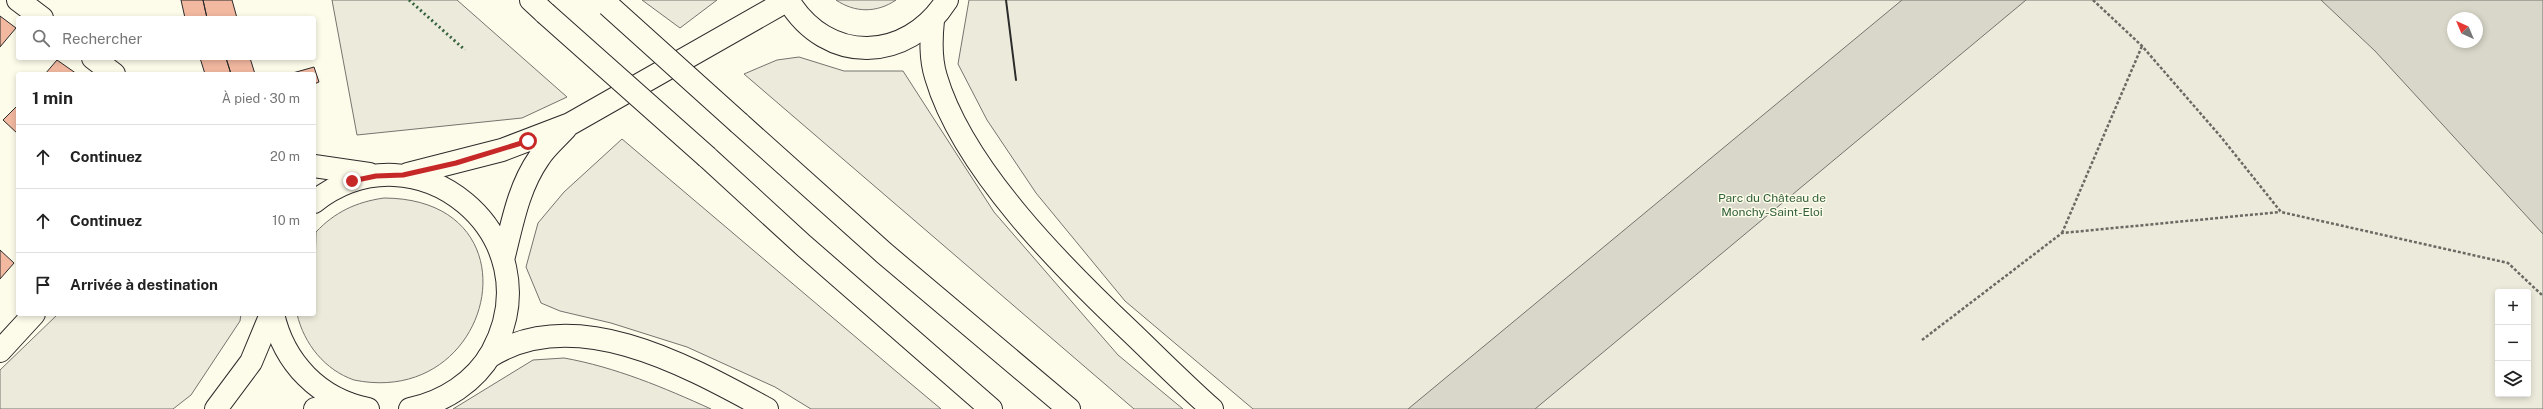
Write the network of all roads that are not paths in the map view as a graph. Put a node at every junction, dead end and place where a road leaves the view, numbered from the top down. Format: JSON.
{"nodes":[{"id":1,"x":18,"y":0,"type":"edge"},
{"id":2,"x":788,"y":0,"type":"edge"},
{"id":3,"x":947,"y":0,"type":"edge"},
{"id":4,"x":606,"y":2,"type":"edge"},
{"id":5,"x":538,"y":6,"type":"edge"},
{"id":6,"x":39,"y":16,"type":"edge"},
{"id":7,"x":933,"y":20,"type":"junction"},
{"id":8,"x":96,"y":60,"type":"edge"},
{"id":9,"x":111,"y":72,"type":"edge"},
{"id":10,"x":570,"y":124,"type":"junction"},
{"id":11,"x":316,"y":166,"type":"edge"},
{"id":12,"x":403,"y":175,"type":"junction"},
{"id":13,"x":376,"y":176,"type":"junction"},
{"id":14,"x":316,"y":201,"type":"edge"},
{"id":15,"x":503,"y":260,"type":"junction"},
{"id":16,"x":32,"y":316,"type":"edge"},
{"id":17,"x":271,"y":316,"type":"edge"},
{"id":18,"x":273,"y":316,"type":"edge"},
{"id":19,"x":0,"y":351,"type":"edge"},
{"id":20,"x":489,"y":357,"type":"junction"},
{"id":21,"x":358,"y":407,"type":"edge"},
{"id":22,"x":216,"y":409,"type":"edge"},
{"id":23,"x":315,"y":409,"type":"edge"},
{"id":24,"x":410,"y":409,"type":"edge"},
{"id":25,"x":767,"y":409,"type":"edge"},
{"id":26,"x":991,"y":409,"type":"edge"},
{"id":27,"x":1069,"y":409,"type":"edge"},
{"id":28,"x":1212,"y":409,"type":"edge"}],
"edges":[{"from":1,"to":6,"type":"main road"},
{"from":2,"to":7,"type":"main road"},
{"from":2,"to":10,"type":"main road"},
{"from":3,"to":7,"type":"main road"},
{"from":4,"to":27,"type":"main road","bridge":true},
{"from":5,"to":26,"type":"main road","bridge":true},
{"from":7,"to":28,"type":"main road"},
{"from":8,"to":9,"type":"main road"},
{"from":10,"to":12,"type":"main road"},
{"from":10,"to":15,"type":"main road"},
{"from":11,"to":13,"type":"main road"},
{"from":12,"to":13,"type":"main road"},
{"from":12,"to":15,"type":"main road"},
{"from":13,"to":14,"type":"main road"},
{"from":15,"to":20,"type":"main road"},
{"from":16,"to":19,"type":"main road"},
{"from":17,"to":22,"type":"main road"},
{"from":18,"to":21,"type":"main road"},
{"from":20,"to":24,"type":"main road"},
{"from":20,"to":25,"type":"main road"},
{"from":21,"to":23,"type":"main road"}]}
